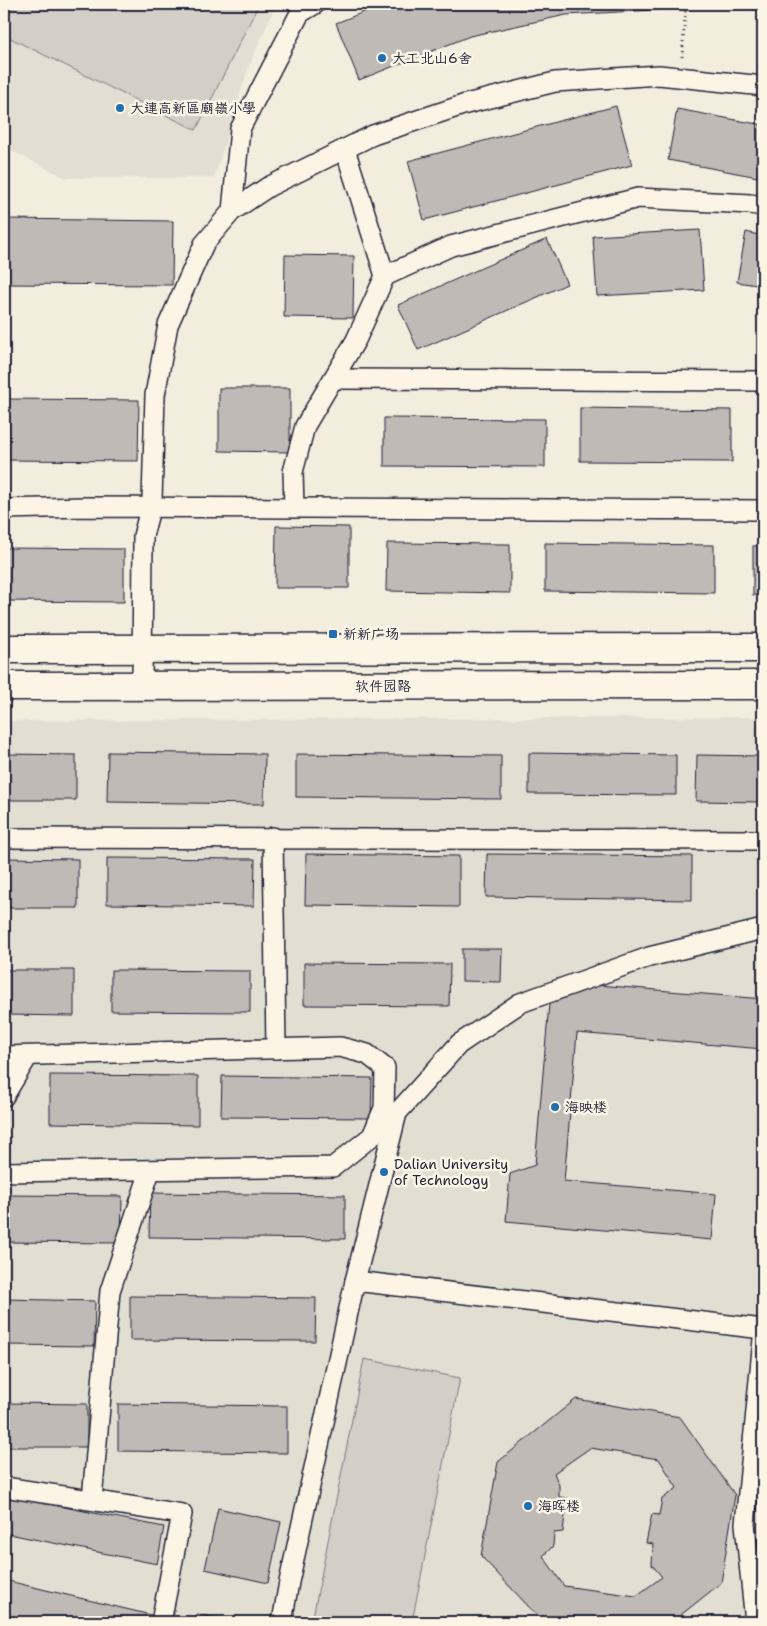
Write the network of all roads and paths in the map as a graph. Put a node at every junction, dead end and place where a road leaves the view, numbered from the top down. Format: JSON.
{"nodes":[{"id":1,"x":315,"y":4,"type":"edge"},
{"id":2,"x":686,"y":4,"type":"edge"},
{"id":3,"x":681,"y":78,"type":"junction"},
{"id":4,"x":763,"y":86,"type":"edge"},
{"id":5,"x":345,"y":149,"type":"junction"},
{"id":6,"x":763,"y":206,"type":"edge"},
{"id":7,"x":232,"y":211,"type":"junction"},
{"id":8,"x":385,"y":276,"type":"junction"},
{"id":9,"x":333,"y":379,"type":"junction"},
{"id":10,"x":763,"y":381,"type":"edge"},
{"id":11,"x":151,"y":507,"type":"junction"},
{"id":12,"x":294,"y":507,"type":"junction"},
{"id":13,"x":4,"y":509,"type":"edge"},
{"id":14,"x":763,"y":510,"type":"edge"},
{"id":15,"x":763,"y":648,"type":"edge"},
{"id":16,"x":4,"y":649,"type":"edge"},
{"id":17,"x":142,"y":649,"type":"junction"},
{"id":18,"x":763,"y":685,"type":"edge"},
{"id":19,"x":4,"y":686,"type":"edge"},
{"id":20,"x":142,"y":686,"type":"junction"},
{"id":21,"x":273,"y":837,"type":"junction"},
{"id":22,"x":4,"y":838,"type":"edge"},
{"id":23,"x":763,"y":840,"type":"edge"},
{"id":24,"x":763,"y":929,"type":"edge"},
{"id":25,"x":276,"y":1049,"type":"junction"},
{"id":26,"x":4,"y":1056,"type":"edge"},
{"id":27,"x":28,"y":1056,"type":"junction"},
{"id":28,"x":4,"y":1096,"type":"edge"},
{"id":29,"x":150,"y":1171,"type":"junction"},
{"id":30,"x":4,"y":1172,"type":"edge"},
{"id":31,"x":355,"y":1281,"type":"junction"},
{"id":32,"x":763,"y":1329,"type":"edge"},
{"id":33,"x":763,"y":1339,"type":"edge"},
{"id":34,"x":4,"y":1487,"type":"edge"},
{"id":35,"x":92,"y":1500,"type":"junction"},
{"id":36,"x":161,"y":1622,"type":"edge"},
{"id":37,"x":282,"y":1622,"type":"edge"},
{"id":38,"x":754,"y":1622,"type":"edge"}],
"edges":[{"from":1,"to":7,"type":"street"},
{"from":2,"to":3,"type":"path"},
{"from":3,"to":4,"type":"street"},
{"from":3,"to":5,"type":"street"},
{"from":5,"to":7,"type":"street"},
{"from":5,"to":8,"type":"street"},
{"from":6,"to":8,"type":"street"},
{"from":7,"to":11,"type":"street"},
{"from":8,"to":9,"type":"street"},
{"from":9,"to":10,"type":"street"},
{"from":9,"to":12,"type":"street"},
{"from":11,"to":12,"type":"street"},
{"from":11,"to":13,"type":"street"},
{"from":11,"to":17,"type":"street"},
{"from":12,"to":14,"type":"street"},
{"from":15,"to":17,"type":"main road"},
{"from":16,"to":17,"type":"main road"},
{"from":17,"to":20,"type":"street"},
{"from":18,"to":20,"type":"main road","name":"软件园路"},
{"from":19,"to":20,"type":"main road","name":"软件园路"},
{"from":21,"to":22,"type":"street"},
{"from":21,"to":23,"type":"street"},
{"from":21,"to":25,"type":"street"},
{"from":24,"to":31,"type":"street"},
{"from":25,"to":27,"type":"street"},
{"from":25,"to":29,"type":"street"},
{"from":26,"to":27,"type":"street"},
{"from":27,"to":28,"type":"street"},
{"from":29,"to":30,"type":"street"},
{"from":29,"to":35,"type":"street"},
{"from":31,"to":32,"type":"street"},
{"from":31,"to":37,"type":"street"},
{"from":33,"to":38,"type":"street"},
{"from":34,"to":35,"type":"street"},
{"from":35,"to":36,"type":"street"}]}
